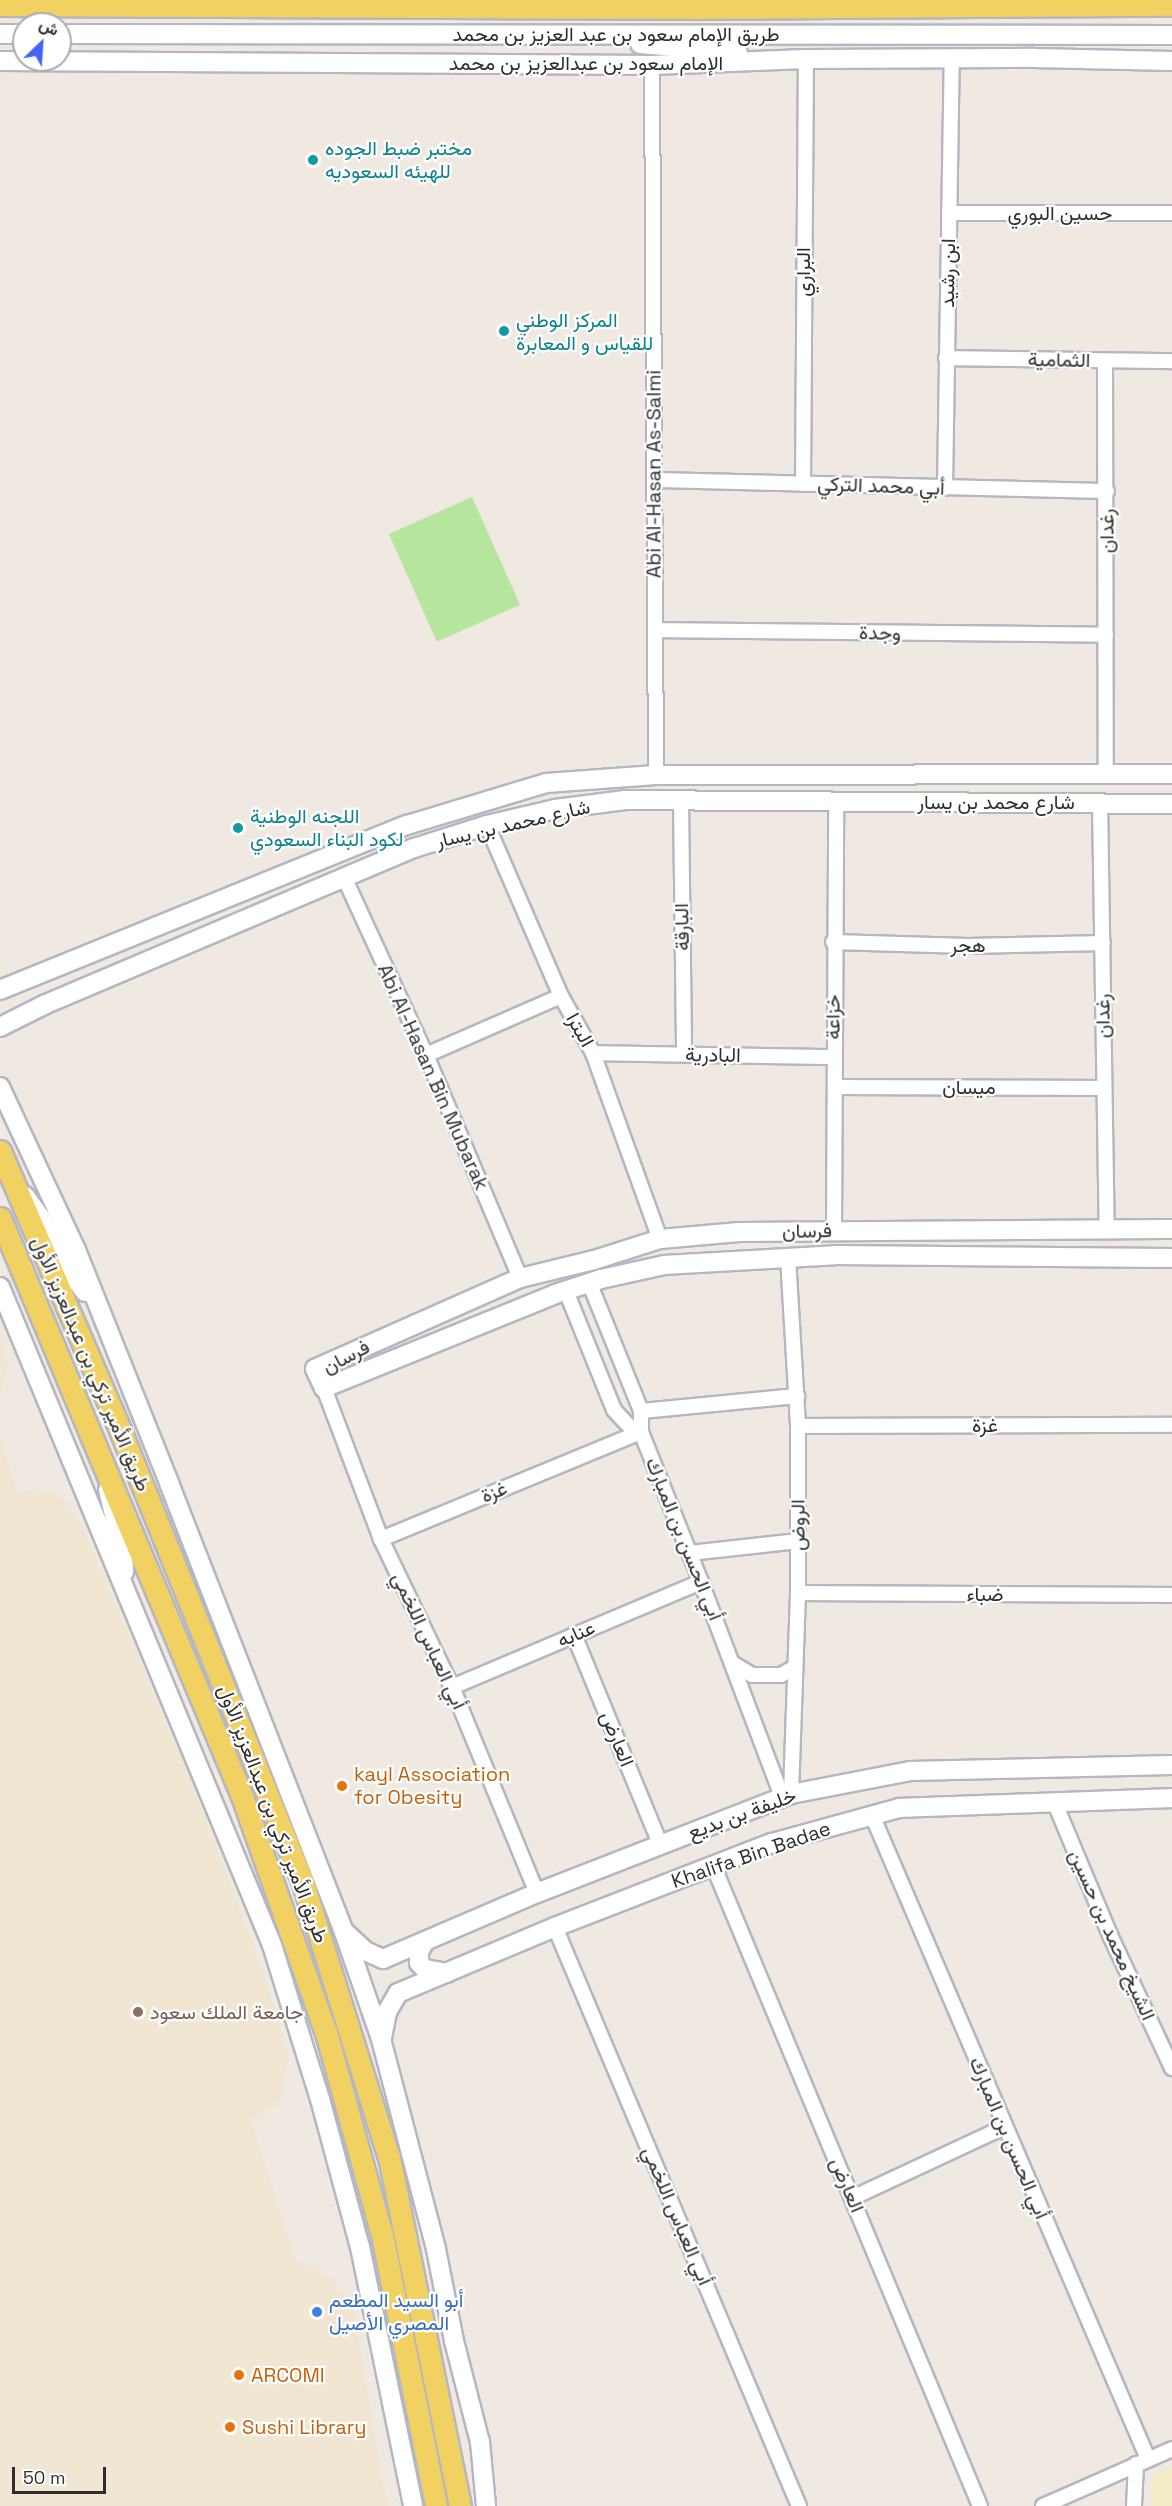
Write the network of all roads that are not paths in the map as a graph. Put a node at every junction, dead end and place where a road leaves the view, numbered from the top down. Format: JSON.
{"nodes":[{"id":1,"x":1161,"y":0,"type":"edge"},
{"id":2,"x":1172,"y":3,"type":"edge"},
{"id":3,"x":0,"y":5,"type":"edge"},
{"id":4,"x":72,"y":34,"type":"edge"},
{"id":5,"x":549,"y":34,"type":"junction"},
{"id":6,"x":1172,"y":37,"type":"edge"},
{"id":7,"x":952,"y":58,"type":"junction"},
{"id":8,"x":1034,"y":58,"type":"junction"},
{"id":9,"x":806,"y":59,"type":"junction"},
{"id":10,"x":0,"y":61,"type":"edge"},
{"id":11,"x":1172,"y":61,"type":"edge"},
{"id":12,"x":652,"y":65,"type":"junction"},
{"id":13,"x":949,"y":213,"type":"junction"},
{"id":14,"x":1172,"y":213,"type":"edge"},
{"id":15,"x":946,"y":358,"type":"junction"},
{"id":16,"x":1105,"y":361,"type":"junction"},
{"id":17,"x":1172,"y":361,"type":"edge"},
{"id":18,"x":654,"y":480,"type":"junction"},
{"id":19,"x":803,"y":484,"type":"junction"},
{"id":20,"x":945,"y":488,"type":"junction"},
{"id":21,"x":1107,"y":491,"type":"junction"},
{"id":22,"x":655,"y":630,"type":"junction"},
{"id":23,"x":1106,"y":635,"type":"junction"},
{"id":24,"x":1106,"y":774,"type":"junction"},
{"id":25,"x":1172,"y":774,"type":"edge"},
{"id":26,"x":656,"y":775,"type":"junction"},
{"id":27,"x":681,"y":800,"type":"junction"},
{"id":28,"x":1100,"y":802,"type":"junction"},
{"id":29,"x":836,"y":803,"type":"junction"},
{"id":30,"x":1172,"y":804,"type":"edge"},
{"id":31,"x":487,"y":825,"type":"junction"},
{"id":32,"x":344,"y":877,"type":"junction"},
{"id":33,"x":833,"y":942,"type":"junction"},
{"id":34,"x":1103,"y":943,"type":"junction"},
{"id":35,"x":30,"y":977,"type":"junction"},
{"id":36,"x":0,"y":990,"type":"edge"},
{"id":37,"x":561,"y":996,"type":"junction"},
{"id":38,"x":46,"y":1004,"type":"junction"},
{"id":39,"x":0,"y":1027,"type":"edge"},
{"id":40,"x":593,"y":1053,"type":"junction"},
{"id":41,"x":684,"y":1054,"type":"junction"},
{"id":42,"x":426,"y":1055,"type":"junction"},
{"id":43,"x":833,"y":1058,"type":"junction"},
{"id":44,"x":0,"y":1087,"type":"edge"},
{"id":45,"x":835,"y":1087,"type":"junction"},
{"id":46,"x":1103,"y":1088,"type":"junction"},
{"id":47,"x":0,"y":1151,"type":"edge"},
{"id":48,"x":10,"y":1174,"type":"junction"},
{"id":49,"x":0,"y":1218,"type":"edge"},
{"id":50,"x":1172,"y":1228,"type":"edge"},
{"id":51,"x":1107,"y":1229,"type":"junction"},
{"id":52,"x":834,"y":1231,"type":"junction"},
{"id":53,"x":660,"y":1239,"type":"junction"},
{"id":54,"x":788,"y":1257,"type":"junction"},
{"id":55,"x":1172,"y":1258,"type":"edge"},
{"id":56,"x":575,"y":1264,"type":"junction"},
{"id":57,"x":520,"y":1278,"type":"junction"},
{"id":58,"x":0,"y":1287,"type":"edge"},
{"id":59,"x":578,"y":1287,"type":"junction"},
{"id":60,"x":102,"y":1315,"type":"junction"},
{"id":61,"x":324,"y":1388,"type":"junction"},
{"id":62,"x":797,"y":1396,"type":"junction"},
{"id":63,"x":641,"y":1411,"type":"junction"},
{"id":64,"x":1172,"y":1425,"type":"edge"},
{"id":65,"x":798,"y":1426,"type":"junction"},
{"id":66,"x":641,"y":1432,"type":"junction"},
{"id":67,"x":101,"y":1456,"type":"junction"},
{"id":68,"x":381,"y":1539,"type":"junction"},
{"id":69,"x":798,"y":1541,"type":"junction"},
{"id":70,"x":690,"y":1553,"type":"junction"},
{"id":71,"x":701,"y":1582,"type":"junction"},
{"id":72,"x":126,"y":1590,"type":"junction"},
{"id":73,"x":798,"y":1593,"type":"junction"},
{"id":74,"x":1172,"y":1595,"type":"edge"},
{"id":75,"x":574,"y":1635,"type":"junction"},
{"id":76,"x":732,"y":1663,"type":"junction"},
{"id":77,"x":795,"y":1667,"type":"junction"},
{"id":78,"x":452,"y":1687,"type":"junction"},
{"id":79,"x":1172,"y":1765,"type":"edge"},
{"id":80,"x":787,"y":1795,"type":"junction"},
{"id":81,"x":1172,"y":1798,"type":"edge"},
{"id":82,"x":1054,"y":1801,"type":"junction"},
{"id":83,"x":872,"y":1815,"type":"junction"},
{"id":84,"x":660,"y":1844,"type":"junction"},
{"id":85,"x":712,"y":1865,"type":"junction"},
{"id":86,"x":537,"y":1893,"type":"junction"},
{"id":87,"x":555,"y":1927,"type":"junction"},
{"id":88,"x":344,"y":1932,"type":"junction"},
{"id":89,"x":425,"y":1941,"type":"junction"},
{"id":90,"x":447,"y":1973,"type":"junction"},
{"id":91,"x":381,"y":2039,"type":"junction"},
{"id":92,"x":1171,"y":2064,"type":"edge"},
{"id":93,"x":1004,"y":2127,"type":"junction"},
{"id":94,"x":852,"y":2198,"type":"junction"},
{"id":95,"x":480,"y":2442,"type":"junction"},
{"id":96,"x":1172,"y":2449,"type":"edge"},
{"id":97,"x":1142,"y":2462,"type":"junction"},
{"id":98,"x":413,"y":2506,"type":"edge"},
{"id":99,"x":436,"y":2506,"type":"edge"},
{"id":100,"x":460,"y":2506,"type":"edge"},
{"id":101,"x":486,"y":2506,"type":"edge"},
{"id":102,"x":497,"y":2506,"type":"edge"},
{"id":103,"x":799,"y":2506,"type":"edge"},
{"id":104,"x":980,"y":2506,"type":"edge"},
{"id":105,"x":1042,"y":2506,"type":"edge"},
{"id":106,"x":1134,"y":2506,"type":"edge"}],
"edges":[{"from":1,"to":2,"type":"street"},
{"from":2,"to":3,"type":"main road","name":"طريق الإمام سعود بن عبد العزيز بن محمد"},
{"from":4,"to":5,"type":"street","name":"طريق الإمام سعود بن عبد العزيز بن محمد"},
{"from":5,"to":6,"type":"street","name":"طريق الإمام سعود بن عبد العزيز بن محمد"},
{"from":5,"to":9,"type":"street"},
{"from":6,"to":8,"type":"street"},
{"from":7,"to":8,"type":"street","name":"الإمام سعود بن عبدالعزيز بن محمد"},
{"from":7,"to":9,"type":"street","name":"الإمام سعود بن عبدالعزيز بن محمد"},
{"from":7,"to":13,"type":"street","name":"ابن رشيد"},
{"from":8,"to":11,"type":"street","name":"الإمام سعود بن عبدالعزيز بن محمد"},
{"from":9,"to":12,"type":"street","name":"الإمام سعود بن عبدالعزيز بن محمد"},
{"from":9,"to":19,"type":"street","name":"البراري"},
{"from":10,"to":12,"type":"street","name":"الإمام سعود بن عبدالعزيز بن محمد"},
{"from":12,"to":18,"type":"street","name":"Abi Al-Hasan As-Salmi"},
{"from":13,"to":14,"type":"street","name":"حسين البوري"},
{"from":13,"to":15,"type":"street","name":"ابن رشيد"},
{"from":15,"to":16,"type":"street","name":"الثمامية"},
{"from":15,"to":20,"type":"street","name":"ابن رشيد"},
{"from":16,"to":17,"type":"street","name":"الثمامية"},
{"from":16,"to":21,"type":"street","name":"رغدان"},
{"from":18,"to":19,"type":"street","name":"أبي محمد التركي"},
{"from":18,"to":22,"type":"street","name":"Abi Al-Hasan As-Salmi"},
{"from":19,"to":20,"type":"street","name":"أبي محمد التركي"},
{"from":20,"to":21,"type":"street","name":"أبي محمد التركي"},
{"from":21,"to":23,"type":"street","name":"رغدان"},
{"from":22,"to":23,"type":"street","name":"وجدة"},
{"from":22,"to":26,"type":"street","name":"Abi Al-Hasan As-Salmi"},
{"from":23,"to":24,"type":"street","name":"رغدان"},
{"from":24,"to":25,"type":"street","name":"شارع محمد بن يسار"},
{"from":24,"to":26,"type":"street","name":"شارع محمد بن يسار"},
{"from":26,"to":35,"type":"street","name":"شارع محمد بن يسار"},
{"from":27,"to":29,"type":"street","name":"شارع محمد بن يسار"},
{"from":27,"to":31,"type":"street","name":"شارع محمد بن يسار"},
{"from":27,"to":41,"type":"street","name":"البارقة"},
{"from":28,"to":29,"type":"street","name":"شارع محمد بن يسار"},
{"from":28,"to":30,"type":"street","name":"شارع محمد بن يسار"},
{"from":28,"to":34,"type":"street","name":"رغدان"},
{"from":29,"to":33,"type":"street","name":"خزاعة"},
{"from":31,"to":32,"type":"street","name":"شارع محمد بن يسار"},
{"from":31,"to":37,"type":"street","name":"البترا"},
{"from":32,"to":38,"type":"street","name":"شارع محمد بن يسار"},
{"from":32,"to":42,"type":"street","name":"Abi Al-Hasan Bin Mubarak"},
{"from":33,"to":34,"type":"street","name":"هجر"},
{"from":33,"to":43,"type":"street","name":"خزاعة"},
{"from":34,"to":46,"type":"street","name":"رغدان"},
{"from":35,"to":36,"type":"street","name":"شارع محمد بن يسار"},
{"from":35,"to":38,"type":"street"},
{"from":37,"to":40,"type":"street","name":"البترا"},
{"from":37,"to":42,"type":"street"},
{"from":38,"to":39,"type":"street","name":"شارع محمد بن يسار"},
{"from":40,"to":41,"type":"street","name":"البادرية"},
{"from":40,"to":53,"type":"street","name":"البترا"},
{"from":41,"to":43,"type":"street","name":"البادرية"},
{"from":42,"to":57,"type":"street","name":"Abi Al-Hasan Bin Mubarak"},
{"from":43,"to":45,"type":"street","name":"خزاعة"},
{"from":44,"to":60,"type":"street"},
{"from":45,"to":46,"type":"street","name":"ميسان"},
{"from":45,"to":52,"type":"street","name":"خزاعة"},
{"from":46,"to":51,"type":"street","name":"رغدان"},
{"from":47,"to":48,"type":"main road","name":"طريق الأمير تركي بن عبدالعزيز الأول"},
{"from":48,"to":60,"type":"street"},
{"from":48,"to":100,"type":"main road","name":"طريق الأمير تركي بن عبدالعزيز الأول"},
{"from":49,"to":67,"type":"main road","name":"طريق الأمير تركي بن عبدالعزيز الأول"},
{"from":50,"to":51,"type":"street","name":"فرسان"},
{"from":51,"to":52,"type":"street","name":"فرسان"},
{"from":52,"to":53,"type":"street","name":"فرسان"},
{"from":53,"to":56,"type":"street","name":"فرسان"},
{"from":54,"to":55,"type":"street","name":"فرسان"},
{"from":54,"to":59,"type":"street","name":"فرسان"},
{"from":54,"to":62,"type":"street","name":"الروض"},
{"from":56,"to":57,"type":"street","name":"فرسان"},
{"from":56,"to":59,"type":"street"},
{"from":57,"to":61,"type":"street","name":"فرسان"},
{"from":58,"to":72,"type":"street"},
{"from":59,"to":61,"type":"street","name":"فرسان"},
{"from":59,"to":63,"type":"street","name":"أبي الحسن بن المبارك"},
{"from":59,"to":66,"type":"street"},
{"from":60,"to":88,"type":"street"},
{"from":61,"to":68,"type":"street","name":"أبي العباس اللخمي"},
{"from":62,"to":63,"type":"street"},
{"from":62,"to":65,"type":"street","name":"الروض"},
{"from":63,"to":66,"type":"street","name":"أبي الحسن بن المبارك"},
{"from":64,"to":65,"type":"street","name":"غزة"},
{"from":65,"to":69,"type":"street","name":"الروض"},
{"from":66,"to":68,"type":"street","name":"غزة"},
{"from":66,"to":70,"type":"street","name":"أبي الحسن بن المبارك"},
{"from":67,"to":72,"type":"street"},
{"from":67,"to":99,"type":"main road","name":"طريق الأمير تركي بن عبدالعزيز الأول"},
{"from":68,"to":78,"type":"street","name":"أبي العباس اللخمي"},
{"from":69,"to":70,"type":"street"},
{"from":69,"to":73,"type":"street","name":"الروض"},
{"from":70,"to":71,"type":"street","name":"أبي الحسن بن المبارك"},
{"from":71,"to":75,"type":"street","name":"عنابه"},
{"from":71,"to":76,"type":"street","name":"أبي الحسن بن المبارك"},
{"from":72,"to":98,"type":"street"},
{"from":73,"to":74,"type":"street","name":"ضباء"},
{"from":73,"to":77,"type":"street","name":"الروض"},
{"from":75,"to":78,"type":"street","name":"عنابه"},
{"from":75,"to":84,"type":"street","name":"العارض"},
{"from":76,"to":77,"type":"street"},
{"from":76,"to":80,"type":"street","name":"أبي الحسن بن المبارك"},
{"from":77,"to":80,"type":"street","name":"الروض"},
{"from":78,"to":86,"type":"street","name":"أبي العباس اللخمي"},
{"from":79,"to":80,"type":"street","name":"خليفة بن بديع"},
{"from":80,"to":84,"type":"street","name":"خليفة بن بديع"},
{"from":81,"to":82,"type":"street","name":"Khalifa Bin Badae"},
{"from":82,"to":83,"type":"street","name":"Khalifa Bin Badae"},
{"from":82,"to":92,"type":"street","name":"الشيخ محمد بن حسين"},
{"from":83,"to":85,"type":"street","name":"Khalifa Bin Badae"},
{"from":83,"to":93,"type":"street","name":"أبي الحسن بن المبارك"},
{"from":84,"to":86,"type":"street","name":"خليفة بن بديع"},
{"from":85,"to":87,"type":"street","name":"Khalifa Bin Badae"},
{"from":85,"to":94,"type":"street","name":"العارض"},
{"from":86,"to":89,"type":"street","name":"خليفة بن بديع"},
{"from":87,"to":90,"type":"street","name":"Khalifa Bin Badae"},
{"from":87,"to":103,"type":"street","name":"أبي العباس اللخمي"},
{"from":88,"to":89,"type":"street","name":"خليفة بن بديع"},
{"from":88,"to":91,"type":"street"},
{"from":89,"to":90,"type":"street"},
{"from":90,"to":91,"type":"street","name":"Khalifa Bin Badae"},
{"from":91,"to":95,"type":"street"},
{"from":93,"to":94,"type":"street"},
{"from":93,"to":97,"type":"street","name":"أبي الحسن بن المبارك"},
{"from":94,"to":104,"type":"street","name":"العارض"},
{"from":95,"to":101,"type":"street"},
{"from":95,"to":102,"type":"street"},
{"from":96,"to":97,"type":"street"},
{"from":97,"to":105,"type":"street"},
{"from":97,"to":106,"type":"street"}]}
